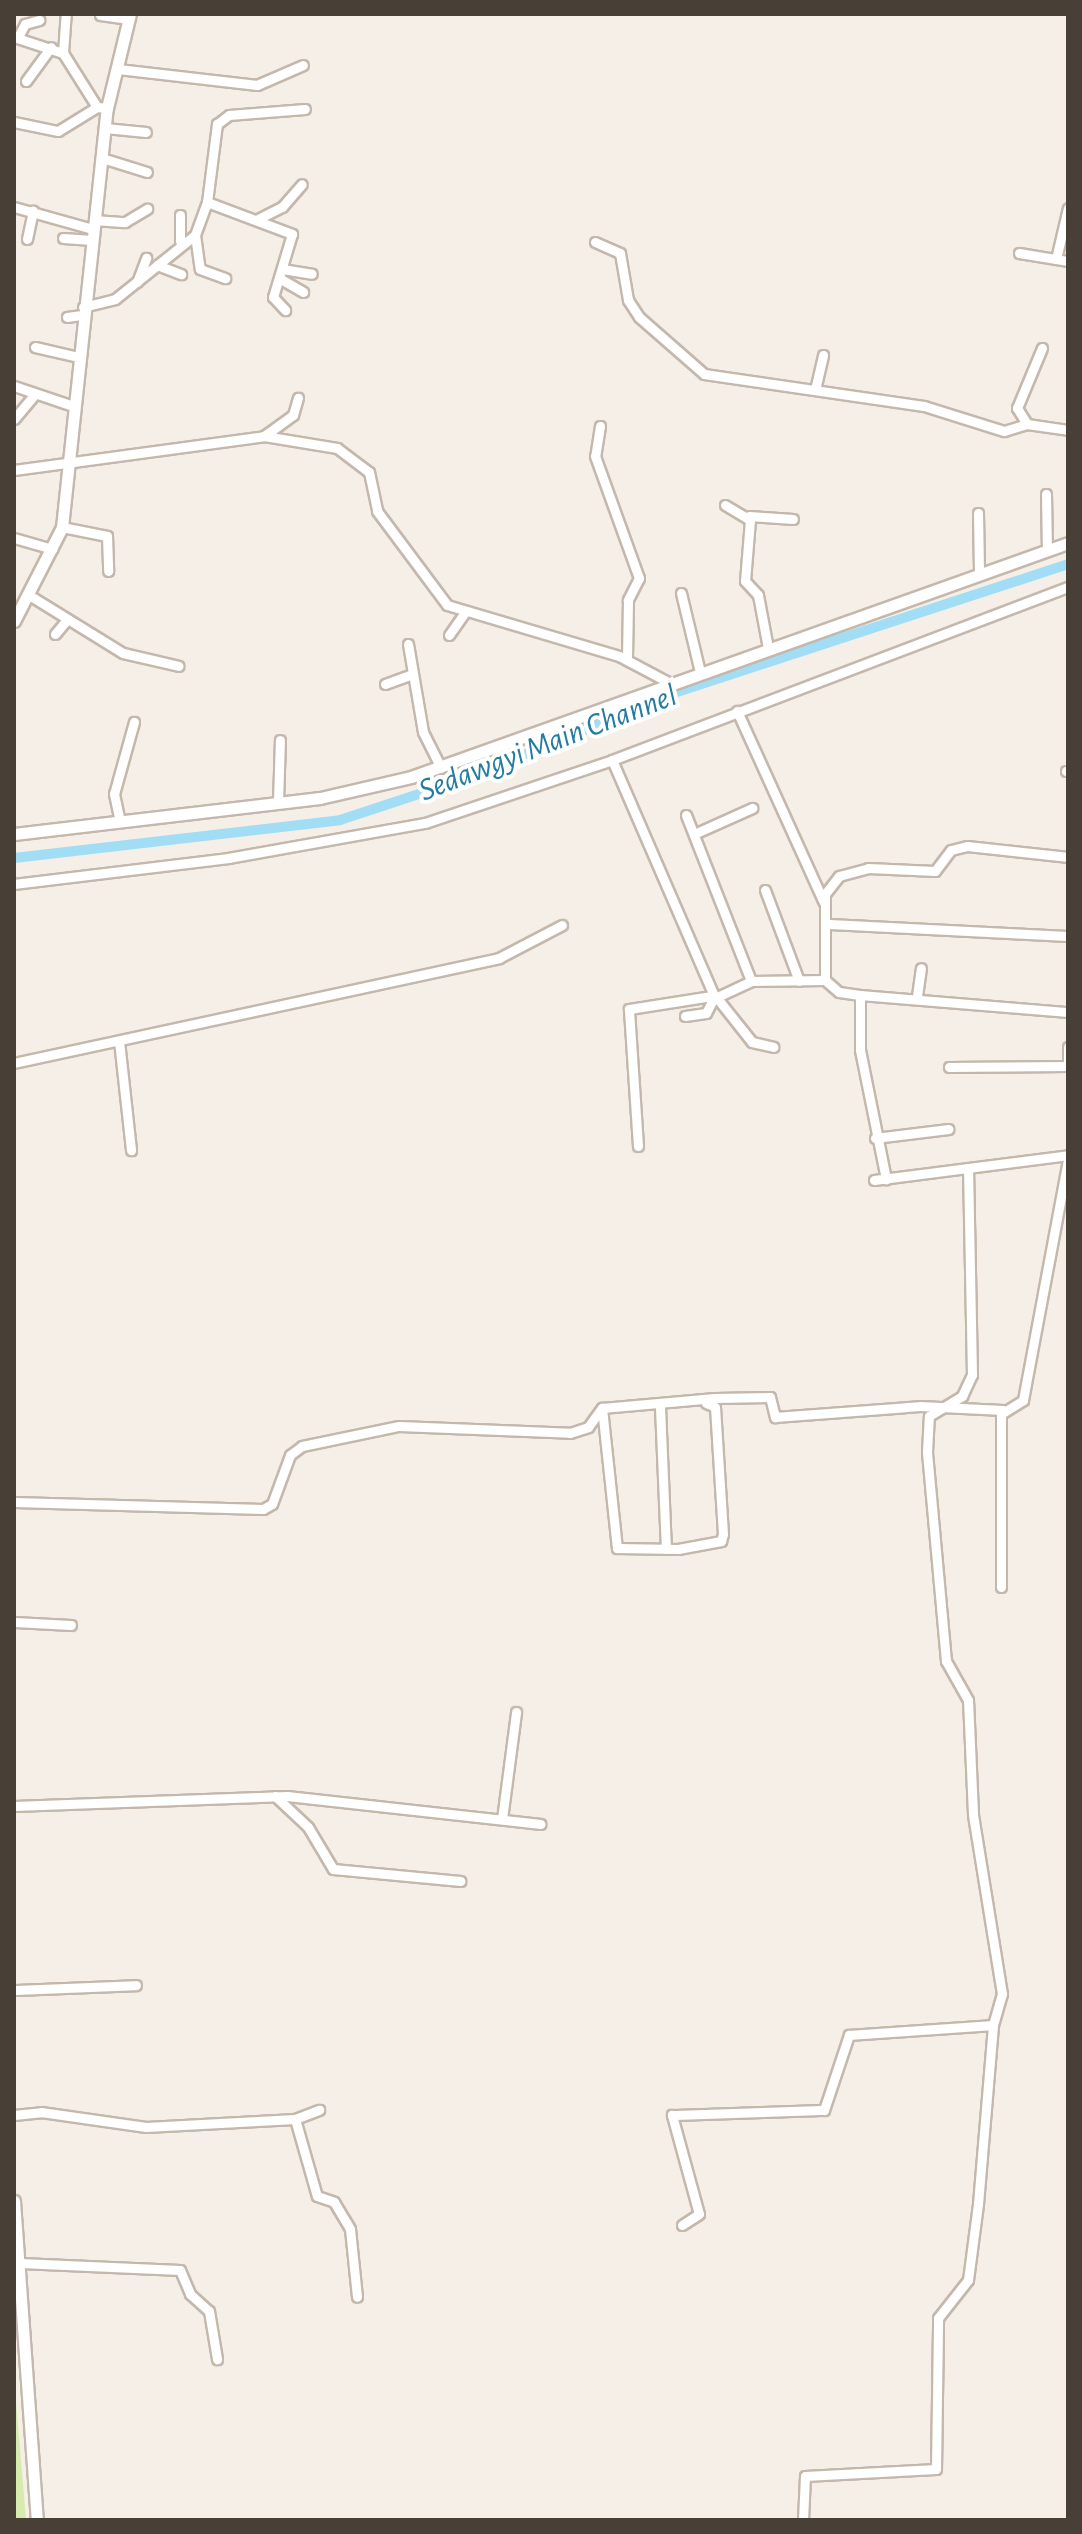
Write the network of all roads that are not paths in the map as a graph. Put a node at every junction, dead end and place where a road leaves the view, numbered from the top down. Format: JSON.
{"nodes":[{"id":1,"x":66,"y":14,"type":"edge"},
{"id":2,"x":100,"y":15,"type":"edge"},
{"id":3,"x":129,"y":16,"type":"edge"},
{"id":4,"x":39,"y":20,"type":"dead end"},
{"id":5,"x":16,"y":37,"type":"edge"},
{"id":6,"x":51,"y":47,"type":"junction"},
{"id":7,"x":63,"y":53,"type":"junction"},
{"id":8,"x":303,"y":65,"type":"dead end"},
{"id":9,"x":118,"y":69,"type":"junction"},
{"id":10,"x":26,"y":81,"type":"dead end"},
{"id":11,"x":102,"y":108,"type":"junction"},
{"id":12,"x":305,"y":109,"type":"dead end"},
{"id":13,"x":14,"y":122,"type":"edge"},
{"id":14,"x":105,"y":128,"type":"junction"},
{"id":15,"x":146,"y":132,"type":"dead end"},
{"id":16,"x":102,"y":158,"type":"junction"},
{"id":17,"x":147,"y":172,"type":"dead end"},
{"id":18,"x":302,"y":184,"type":"dead end"},
{"id":19,"x":207,"y":202,"type":"junction"},
{"id":20,"x":14,"y":207,"type":"edge"},
{"id":21,"x":1068,"y":208,"type":"edge"},
{"id":22,"x":147,"y":209,"type":"dead end"},
{"id":23,"x":33,"y":211,"type":"junction"},
{"id":24,"x":180,"y":215,"type":"dead end"},
{"id":25,"x":258,"y":219,"type":"junction"},
{"id":26,"x":93,"y":230,"type":"junction"},
{"id":27,"x":195,"y":235,"type":"junction"},
{"id":28,"x":63,"y":238,"type":"dead end"},
{"id":29,"x":27,"y":239,"type":"dead end"},
{"id":30,"x":180,"y":241,"type":"junction"},
{"id":31,"x":595,"y":242,"type":"dead end"},
{"id":32,"x":1019,"y":253,"type":"dead end"},
{"id":33,"x":146,"y":258,"type":"dead end"},
{"id":34,"x":1056,"y":259,"type":"junction"},
{"id":35,"x":1068,"y":261,"type":"edge"},
{"id":36,"x":157,"y":265,"type":"junction"},
{"id":37,"x":280,"y":273,"type":"junction"},
{"id":38,"x":181,"y":274,"type":"dead end"},
{"id":39,"x":312,"y":274,"type":"dead end"},
{"id":40,"x":225,"y":278,"type":"dead end"},
{"id":41,"x":137,"y":282,"type":"junction"},
{"id":42,"x":303,"y":292,"type":"dead end"},
{"id":43,"x":285,"y":310,"type":"dead end"},
{"id":44,"x":83,"y":311,"type":"junction"},
{"id":45,"x":67,"y":317,"type":"dead end"},
{"id":46,"x":35,"y":347,"type":"dead end"},
{"id":47,"x":1042,"y":348,"type":"dead end"},
{"id":48,"x":823,"y":355,"type":"dead end"},
{"id":49,"x":78,"y":357,"type":"junction"},
{"id":50,"x":14,"y":386,"type":"edge"},
{"id":51,"x":815,"y":390,"type":"junction"},
{"id":52,"x":34,"y":395,"type":"junction"},
{"id":53,"x":298,"y":398,"type":"dead end"},
{"id":54,"x":73,"y":406,"type":"junction"},
{"id":55,"x":14,"y":419,"type":"edge"},
{"id":56,"x":1027,"y":424,"type":"junction"},
{"id":57,"x":600,"y":426,"type":"dead end"},
{"id":58,"x":1068,"y":430,"type":"edge"},
{"id":59,"x":264,"y":436,"type":"junction"},
{"id":60,"x":71,"y":461,"type":"junction"},
{"id":61,"x":14,"y":470,"type":"edge"},
{"id":62,"x":1046,"y":494,"type":"dead end"},
{"id":63,"x":725,"y":505,"type":"dead end"},
{"id":64,"x":978,"y":513,"type":"dead end"},
{"id":65,"x":749,"y":516,"type":"junction"},
{"id":66,"x":793,"y":519,"type":"dead end"},
{"id":67,"x":62,"y":527,"type":"junction"},
{"id":68,"x":14,"y":538,"type":"edge"},
{"id":69,"x":1068,"y":543,"type":"edge"},
{"id":70,"x":52,"y":549,"type":"junction"},
{"id":71,"x":1047,"y":550,"type":"junction"},
{"id":72,"x":108,"y":571,"type":"dead end"},
{"id":73,"x":979,"y":572,"type":"junction"},
{"id":74,"x":1068,"y":587,"type":"edge"},
{"id":75,"x":681,"y":593,"type":"dead end"},
{"id":76,"x":29,"y":595,"type":"junction"},
{"id":77,"x":466,"y":611,"type":"junction"},
{"id":78,"x":14,"y":621,"type":"edge"},
{"id":79,"x":66,"y":621,"type":"junction"},
{"id":80,"x":55,"y":634,"type":"dead end"},
{"id":81,"x":449,"y":635,"type":"dead end"},
{"id":82,"x":408,"y":644,"type":"dead end"},
{"id":83,"x":768,"y":648,"type":"junction"},
{"id":84,"x":627,"y":660,"type":"junction"},
{"id":85,"x":179,"y":666,"type":"dead end"},
{"id":86,"x":700,"y":672,"type":"junction"},
{"id":87,"x":410,"y":675,"type":"junction"},
{"id":88,"x":670,"y":683,"type":"junction"},
{"id":89,"x":385,"y":684,"type":"dead end"},
{"id":90,"x":737,"y":711,"type":"junction"},
{"id":91,"x":134,"y":722,"type":"dead end"},
{"id":92,"x":280,"y":740,"type":"dead end"},
{"id":93,"x":612,"y":760,"type":"junction"},
{"id":94,"x":441,"y":768,"type":"junction"},
{"id":95,"x":278,"y":802,"type":"junction"},
{"id":96,"x":752,"y":808,"type":"dead end"},
{"id":97,"x":686,"y":815,"type":"dead end"},
{"id":98,"x":120,"y":822,"type":"junction"},
{"id":99,"x":14,"y":834,"type":"edge"},
{"id":100,"x":694,"y":834,"type":"junction"},
{"id":101,"x":1068,"y":857,"type":"edge"},
{"id":102,"x":14,"y":884,"type":"edge"},
{"id":103,"x":765,"y":890,"type":"dead end"},
{"id":104,"x":825,"y":904,"type":"junction"},
{"id":105,"x":829,"y":924,"type":"junction"},
{"id":106,"x":562,"y":925,"type":"dead end"},
{"id":107,"x":1068,"y":936,"type":"edge"},
{"id":108,"x":921,"y":968,"type":"dead end"},
{"id":109,"x":825,"y":980,"type":"junction"},
{"id":110,"x":751,"y":981,"type":"junction"},
{"id":111,"x":799,"y":981,"type":"junction"},
{"id":112,"x":860,"y":995,"type":"junction"},
{"id":113,"x":917,"y":996,"type":"junction"},
{"id":114,"x":714,"y":997,"type":"junction"},
{"id":115,"x":1068,"y":1012,"type":"edge"},
{"id":116,"x":685,"y":1016,"type":"dead end"},
{"id":117,"x":119,"y":1041,"type":"junction"},
{"id":118,"x":773,"y":1047,"type":"dead end"},
{"id":119,"x":1068,"y":1047,"type":"edge"},
{"id":120,"x":14,"y":1063,"type":"edge"},
{"id":121,"x":1068,"y":1066,"type":"edge"},
{"id":122,"x":949,"y":1067,"type":"dead end"},
{"id":123,"x":948,"y":1129,"type":"dead end"},
{"id":124,"x":875,"y":1138,"type":"junction"},
{"id":125,"x":638,"y":1146,"type":"dead end"},
{"id":126,"x":131,"y":1150,"type":"dead end"},
{"id":127,"x":1068,"y":1158,"type":"edge"},
{"id":128,"x":968,"y":1168,"type":"junction"},
{"id":129,"x":886,"y":1179,"type":"junction"},
{"id":130,"x":874,"y":1180,"type":"dead end"},
{"id":131,"x":706,"y":1403,"type":"junction"},
{"id":132,"x":660,"y":1407,"type":"junction"},
{"id":133,"x":602,"y":1408,"type":"junction"},
{"id":134,"x":936,"y":1409,"type":"junction"},
{"id":135,"x":1003,"y":1410,"type":"junction"},
{"id":136,"x":14,"y":1502,"type":"edge"},
{"id":137,"x":666,"y":1549,"type":"junction"},
{"id":138,"x":1001,"y":1587,"type":"dead end"},
{"id":139,"x":14,"y":1622,"type":"edge"},
{"id":140,"x":71,"y":1625,"type":"dead end"},
{"id":141,"x":516,"y":1712,"type":"dead end"},
{"id":142,"x":275,"y":1796,"type":"junction"},
{"id":143,"x":14,"y":1806,"type":"edge"},
{"id":144,"x":502,"y":1819,"type":"junction"},
{"id":145,"x":540,"y":1824,"type":"dead end"},
{"id":146,"x":460,"y":1881,"type":"dead end"},
{"id":147,"x":136,"y":1985,"type":"dead end"},
{"id":148,"x":14,"y":1990,"type":"edge"},
{"id":149,"x":993,"y":2025,"type":"junction"},
{"id":150,"x":319,"y":2110,"type":"dead end"},
{"id":151,"x":14,"y":2115,"type":"edge"},
{"id":152,"x":295,"y":2119,"type":"junction"},
{"id":153,"x":14,"y":2201,"type":"edge"},
{"id":154,"x":682,"y":2225,"type":"dead end"},
{"id":155,"x":20,"y":2263,"type":"junction"},
{"id":156,"x":357,"y":2297,"type":"dead end"},
{"id":157,"x":217,"y":2359,"type":"dead end"},
{"id":158,"x":37,"y":2520,"type":"edge"},
{"id":159,"x":803,"y":2520,"type":"edge"}],
"edges":[{"from":1,"to":7,"type":"street"},
{"from":2,"to":3,"type":"street"},
{"from":3,"to":9,"type":"street"},
{"from":4,"to":5,"type":"street"},
{"from":5,"to":6,"type":"street"},
{"from":6,"to":7,"type":"street"},
{"from":6,"to":10,"type":"street"},
{"from":7,"to":11,"type":"street"},
{"from":8,"to":9,"type":"street"},
{"from":9,"to":11,"type":"street"},
{"from":11,"to":13,"type":"street"},
{"from":11,"to":14,"type":"street"},
{"from":12,"to":19,"type":"street"},
{"from":14,"to":15,"type":"street"},
{"from":14,"to":16,"type":"street"},
{"from":16,"to":17,"type":"street"},
{"from":16,"to":26,"type":"street"},
{"from":18,"to":25,"type":"street"},
{"from":19,"to":25,"type":"street"},
{"from":19,"to":27,"type":"street"},
{"from":20,"to":23,"type":"street"},
{"from":21,"to":34,"type":"street"},
{"from":22,"to":26,"type":"street"},
{"from":23,"to":26,"type":"street"},
{"from":23,"to":29,"type":"street"},
{"from":24,"to":30,"type":"street"},
{"from":25,"to":37,"type":"street"},
{"from":26,"to":28,"type":"street"},
{"from":26,"to":44,"type":"street"},
{"from":27,"to":30,"type":"street"},
{"from":27,"to":40,"type":"street"},
{"from":30,"to":36,"type":"street"},
{"from":31,"to":51,"type":"street"},
{"from":32,"to":34,"type":"street"},
{"from":33,"to":41,"type":"street"},
{"from":34,"to":35,"type":"street"},
{"from":36,"to":38,"type":"street"},
{"from":36,"to":41,"type":"street"},
{"from":37,"to":39,"type":"street"},
{"from":37,"to":42,"type":"street"},
{"from":37,"to":43,"type":"street"},
{"from":41,"to":44,"type":"street"},
{"from":44,"to":45,"type":"street"},
{"from":44,"to":49,"type":"street"},
{"from":46,"to":49,"type":"street"},
{"from":47,"to":56,"type":"street"},
{"from":48,"to":51,"type":"street"},
{"from":49,"to":54,"type":"street"},
{"from":50,"to":52,"type":"street"},
{"from":51,"to":56,"type":"street"},
{"from":52,"to":54,"type":"street"},
{"from":52,"to":55,"type":"street"},
{"from":53,"to":59,"type":"street"},
{"from":54,"to":60,"type":"street"},
{"from":56,"to":58,"type":"street"},
{"from":57,"to":84,"type":"street"},
{"from":59,"to":60,"type":"street"},
{"from":59,"to":77,"type":"street"},
{"from":60,"to":61,"type":"street"},
{"from":60,"to":67,"type":"street"},
{"from":62,"to":71,"type":"street"},
{"from":63,"to":65,"type":"street"},
{"from":64,"to":73,"type":"street"},
{"from":65,"to":66,"type":"street"},
{"from":65,"to":83,"type":"street"},
{"from":67,"to":70,"type":"street"},
{"from":67,"to":72,"type":"street"},
{"from":68,"to":70,"type":"street"},
{"from":69,"to":71,"type":"street"},
{"from":70,"to":76,"type":"street"},
{"from":71,"to":73,"type":"street"},
{"from":73,"to":83,"type":"street"},
{"from":74,"to":90,"type":"street"},
{"from":75,"to":86,"type":"street"},
{"from":76,"to":78,"type":"street"},
{"from":76,"to":79,"type":"street"},
{"from":77,"to":81,"type":"street"},
{"from":77,"to":84,"type":"street"},
{"from":79,"to":80,"type":"street"},
{"from":79,"to":85,"type":"street"},
{"from":82,"to":87,"type":"street"},
{"from":83,"to":86,"type":"street"},
{"from":84,"to":88,"type":"street"},
{"from":86,"to":88,"type":"street"},
{"from":87,"to":89,"type":"street"},
{"from":87,"to":94,"type":"street"},
{"from":88,"to":94,"type":"street"},
{"from":90,"to":93,"type":"street"},
{"from":90,"to":104,"type":"street"},
{"from":91,"to":98,"type":"street"},
{"from":92,"to":95,"type":"street"},
{"from":93,"to":102,"type":"street"},
{"from":93,"to":114,"type":"street"},
{"from":94,"to":95,"type":"street"},
{"from":95,"to":98,"type":"street"},
{"from":96,"to":100,"type":"street"},
{"from":97,"to":100,"type":"street"},
{"from":98,"to":99,"type":"street"},
{"from":100,"to":110,"type":"street"},
{"from":101,"to":104,"type":"street"},
{"from":103,"to":111,"type":"street"},
{"from":104,"to":105,"type":"street"},
{"from":105,"to":107,"type":"street"},
{"from":105,"to":109,"type":"street"},
{"from":106,"to":117,"type":"street"},
{"from":108,"to":113,"type":"street"},
{"from":109,"to":111,"type":"street"},
{"from":109,"to":112,"type":"street"},
{"from":110,"to":111,"type":"street"},
{"from":110,"to":114,"type":"street"},
{"from":112,"to":113,"type":"street"},
{"from":112,"to":124,"type":"street"},
{"from":113,"to":115,"type":"street"},
{"from":114,"to":116,"type":"street"},
{"from":114,"to":118,"type":"street"},
{"from":114,"to":125,"type":"street"},
{"from":117,"to":120,"type":"street"},
{"from":117,"to":126,"type":"street"},
{"from":119,"to":121,"type":"street"},
{"from":121,"to":122,"type":"street"},
{"from":123,"to":124,"type":"street"},
{"from":124,"to":129,"type":"street"},
{"from":127,"to":128,"type":"street"},
{"from":127,"to":135,"type":"street"},
{"from":128,"to":129,"type":"street"},
{"from":128,"to":134,"type":"street"},
{"from":129,"to":130,"type":"street"},
{"from":131,"to":132,"type":"street"},
{"from":131,"to":134,"type":"street"},
{"from":131,"to":137,"type":"street"},
{"from":132,"to":133,"type":"street"},
{"from":132,"to":137,"type":"street"},
{"from":133,"to":136,"type":"street"},
{"from":133,"to":137,"type":"street"},
{"from":134,"to":135,"type":"street"},
{"from":134,"to":149,"type":"street"},
{"from":135,"to":138,"type":"street"},
{"from":139,"to":140,"type":"street"},
{"from":141,"to":144,"type":"street"},
{"from":142,"to":143,"type":"street"},
{"from":142,"to":144,"type":"street"},
{"from":142,"to":146,"type":"street"},
{"from":144,"to":145,"type":"street"},
{"from":147,"to":148,"type":"street"},
{"from":149,"to":154,"type":"street"},
{"from":149,"to":159,"type":"street"},
{"from":150,"to":152,"type":"street"},
{"from":151,"to":152,"type":"street"},
{"from":152,"to":156,"type":"street"},
{"from":153,"to":155,"type":"street"},
{"from":155,"to":157,"type":"street"},
{"from":155,"to":158,"type":"street"}]}
